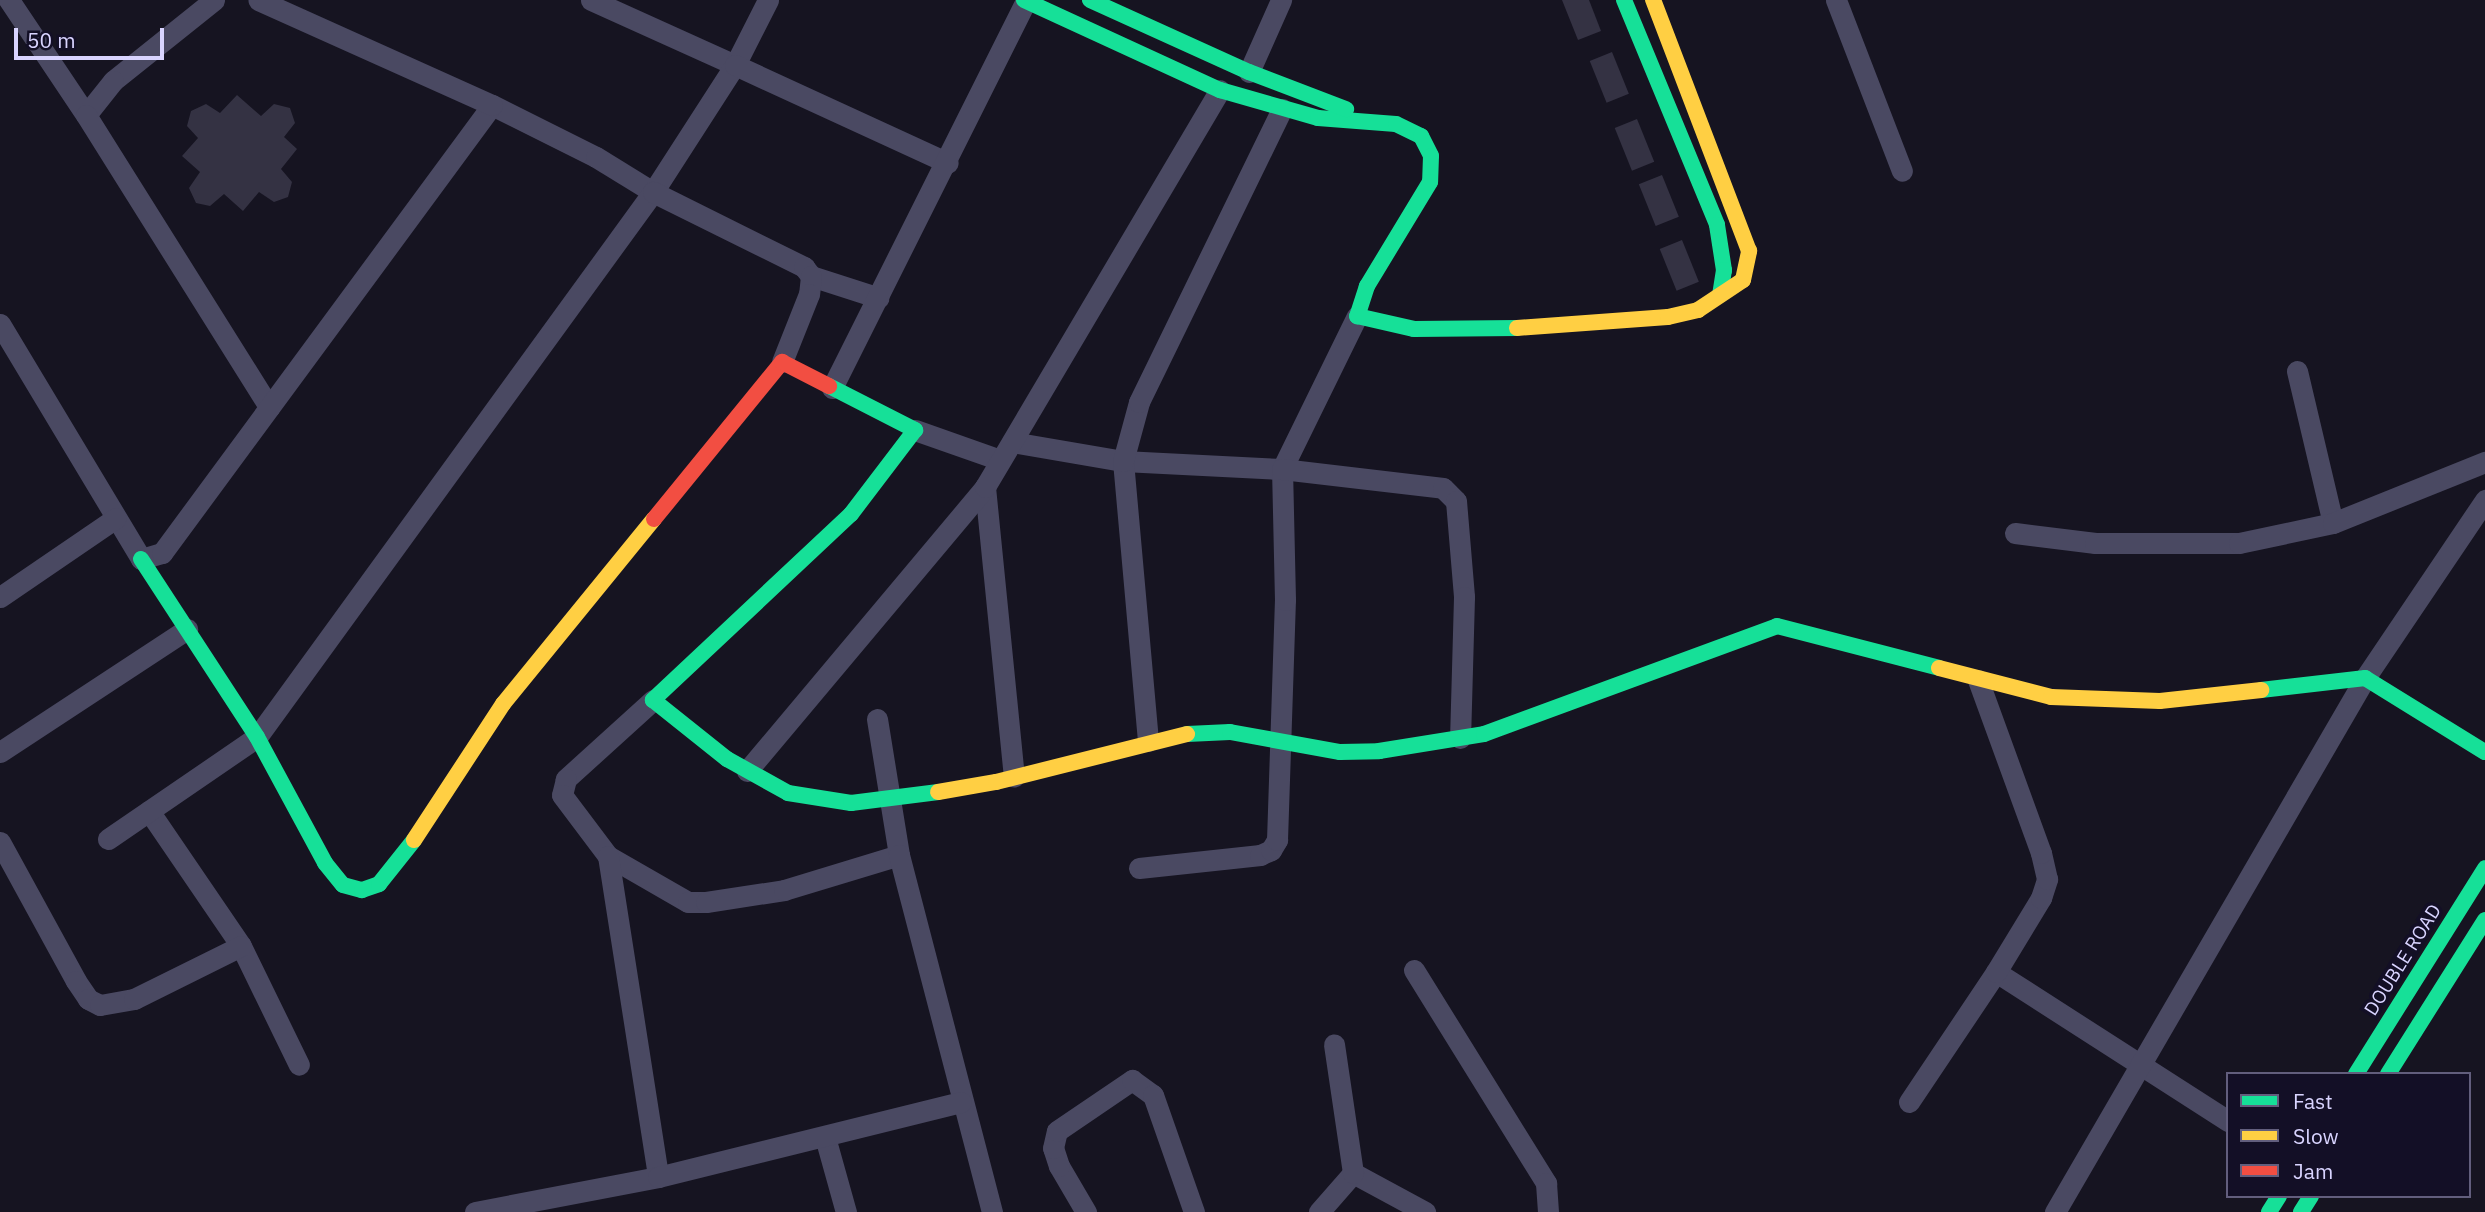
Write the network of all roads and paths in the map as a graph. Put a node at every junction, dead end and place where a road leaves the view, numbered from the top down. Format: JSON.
{"nodes":[{"id":1,"x":9,"y":0,"type":"edge"},
{"id":2,"x":214,"y":0,"type":"edge"},
{"id":3,"x":258,"y":0,"type":"edge"},
{"id":4,"x":591,"y":0,"type":"edge"},
{"id":5,"x":768,"y":0,"type":"edge"},
{"id":6,"x":1281,"y":0,"type":"edge"},
{"id":7,"x":1624,"y":0,"type":"edge"},
{"id":8,"x":1653,"y":0,"type":"edge"},
{"id":9,"x":1836,"y":0,"type":"edge"},
{"id":10,"x":1025,"y":1,"type":"edge"},
{"id":11,"x":1102,"y":2,"type":"edge"},
{"id":12,"x":735,"y":65,"type":"junction"},
{"id":13,"x":1249,"y":72,"type":"junction"},
{"id":14,"x":1220,"y":90,"type":"junction"},
{"id":15,"x":492,"y":105,"type":"junction"},
{"id":16,"x":1282,"y":109,"type":"junction"},
{"id":17,"x":86,"y":115,"type":"junction"},
{"id":18,"x":1374,"y":123,"type":"junction"},
{"id":19,"x":948,"y":163,"type":"junction"},
{"id":20,"x":1902,"y":171,"type":"dead end"},
{"id":21,"x":653,"y":192,"type":"junction"},
{"id":22,"x":811,"y":276,"type":"junction"},
{"id":23,"x":1720,"y":295,"type":"junction"},
{"id":24,"x":879,"y":298,"type":"junction"},
{"id":25,"x":1357,"y":316,"type":"junction"},
{"id":26,"x":0,"y":324,"type":"edge"},
{"id":27,"x":782,"y":362,"type":"junction"},
{"id":28,"x":2297,"y":371,"type":"dead end"},
{"id":29,"x":832,"y":388,"type":"junction"},
{"id":30,"x":269,"y":407,"type":"junction"},
{"id":31,"x":915,"y":430,"type":"junction"},
{"id":32,"x":1006,"y":451,"type":"junction"},
{"id":33,"x":1123,"y":461,"type":"junction"},
{"id":34,"x":2485,"y":462,"type":"edge"},
{"id":35,"x":1282,"y":469,"type":"junction"},
{"id":36,"x":985,"y":487,"type":"junction"},
{"id":37,"x":2485,"y":500,"type":"edge"},
{"id":38,"x":116,"y":518,"type":"junction"},
{"id":39,"x":2333,"y":523,"type":"junction"},
{"id":40,"x":2015,"y":533,"type":"dead end"},
{"id":41,"x":141,"y":559,"type":"junction"},
{"id":42,"x":0,"y":597,"type":"edge"},
{"id":43,"x":187,"y":629,"type":"junction"},
{"id":44,"x":2365,"y":678,"type":"junction"},
{"id":45,"x":1978,"y":680,"type":"junction"},
{"id":46,"x":653,"y":700,"type":"junction"},
{"id":47,"x":877,"y":719,"type":"dead end"},
{"id":48,"x":257,"y":737,"type":"junction"},
{"id":49,"x":1460,"y":738,"type":"junction"},
{"id":50,"x":1148,"y":741,"type":"junction"},
{"id":51,"x":1283,"y":742,"type":"junction"},
{"id":52,"x":0,"y":752,"type":"edge"},
{"id":53,"x":2485,"y":752,"type":"edge"},
{"id":54,"x":747,"y":771,"type":"junction"},
{"id":55,"x":1014,"y":777,"type":"junction"},
{"id":56,"x":893,"y":799,"type":"junction"},
{"id":57,"x":149,"y":810,"type":"junction"},
{"id":58,"x":108,"y":839,"type":"dead end"},
{"id":59,"x":0,"y":842,"type":"edge"},
{"id":60,"x":899,"y":855,"type":"junction"},
{"id":61,"x":608,"y":856,"type":"junction"},
{"id":62,"x":1139,"y":867,"type":"dead end"},
{"id":63,"x":2485,"y":868,"type":"edge"},
{"id":64,"x":2485,"y":920,"type":"edge"},
{"id":65,"x":241,"y":946,"type":"junction"},
{"id":66,"x":1414,"y":970,"type":"dead end"},
{"id":67,"x":1996,"y":971,"type":"junction"},
{"id":68,"x":1334,"y":1044,"type":"dead end"},
{"id":69,"x":2141,"y":1061,"type":"junction"},
{"id":70,"x":299,"y":1065,"type":"dead end"},
{"id":71,"x":2357,"y":1072,"type":"edge"},
{"id":72,"x":2389,"y":1072,"type":"edge"},
{"id":73,"x":1909,"y":1101,"type":"dead end"},
{"id":74,"x":961,"y":1102,"type":"junction"},
{"id":75,"x":2226,"y":1120,"type":"edge"},
{"id":76,"x":825,"y":1137,"type":"junction"},
{"id":77,"x":1353,"y":1173,"type":"junction"},
{"id":78,"x":658,"y":1177,"type":"junction"},
{"id":79,"x":475,"y":1212,"type":"edge"},
{"id":80,"x":846,"y":1212,"type":"edge"},
{"id":81,"x":992,"y":1212,"type":"edge"},
{"id":82,"x":1086,"y":1212,"type":"edge"},
{"id":83,"x":1194,"y":1212,"type":"edge"},
{"id":84,"x":1319,"y":1212,"type":"edge"},
{"id":85,"x":1425,"y":1212,"type":"edge"},
{"id":86,"x":1548,"y":1212,"type":"edge"},
{"id":87,"x":2055,"y":1212,"type":"edge"}],
"edges":[{"from":1,"to":17,"type":"street"},
{"from":2,"to":17,"type":"street"},
{"from":3,"to":15,"type":"street"},
{"from":4,"to":12,"type":"street"},
{"from":5,"to":12,"type":"street"},
{"from":6,"to":13,"type":"street"},
{"from":7,"to":23,"type":"street"},
{"from":8,"to":23,"type":"street"},
{"from":9,"to":20,"type":"street"},
{"from":10,"to":14,"type":"street"},
{"from":10,"to":19,"type":"street"},
{"from":11,"to":13,"type":"street"},
{"from":12,"to":19,"type":"street"},
{"from":12,"to":21,"type":"street"},
{"from":13,"to":18,"type":"street"},
{"from":14,"to":16,"type":"street"},
{"from":14,"to":32,"type":"street"},
{"from":15,"to":21,"type":"street"},
{"from":15,"to":30,"type":"street"},
{"from":16,"to":18,"type":"street"},
{"from":16,"to":33,"type":"street"},
{"from":17,"to":30,"type":"street"},
{"from":18,"to":25,"type":"street"},
{"from":19,"to":24,"type":"street"},
{"from":21,"to":22,"type":"street"},
{"from":21,"to":48,"type":"street"},
{"from":22,"to":24,"type":"street"},
{"from":22,"to":27,"type":"street"},
{"from":23,"to":25,"type":"street"},
{"from":24,"to":29,"type":"street"},
{"from":25,"to":35,"type":"street"},
{"from":26,"to":38,"type":"street"},
{"from":27,"to":29,"type":"street"},
{"from":27,"to":48,"type":"street"},
{"from":28,"to":39,"type":"street"},
{"from":29,"to":31,"type":"street"},
{"from":30,"to":41,"type":"street"},
{"from":31,"to":32,"type":"street"},
{"from":31,"to":46,"type":"street"},
{"from":32,"to":33,"type":"street"},
{"from":32,"to":36,"type":"street"},
{"from":33,"to":35,"type":"street"},
{"from":33,"to":50,"type":"street"},
{"from":34,"to":39,"type":"street"},
{"from":35,"to":49,"type":"street"},
{"from":35,"to":51,"type":"street"},
{"from":36,"to":54,"type":"street"},
{"from":36,"to":55,"type":"street"},
{"from":37,"to":44,"type":"street"},
{"from":38,"to":41,"type":"street"},
{"from":38,"to":42,"type":"street"},
{"from":39,"to":40,"type":"street"},
{"from":41,"to":43,"type":"street"},
{"from":43,"to":48,"type":"street"},
{"from":43,"to":52,"type":"street"},
{"from":44,"to":45,"type":"street"},
{"from":44,"to":53,"type":"street"},
{"from":44,"to":69,"type":"street"},
{"from":45,"to":49,"type":"street"},
{"from":45,"to":67,"type":"street"},
{"from":46,"to":54,"type":"street"},
{"from":46,"to":61,"type":"street"},
{"from":47,"to":56,"type":"street"},
{"from":48,"to":57,"type":"street"},
{"from":49,"to":51,"type":"street"},
{"from":50,"to":51,"type":"street"},
{"from":50,"to":55,"type":"street"},
{"from":51,"to":62,"type":"street"},
{"from":54,"to":56,"type":"street"},
{"from":55,"to":56,"type":"street"},
{"from":56,"to":60,"type":"street"},
{"from":57,"to":58,"type":"street"},
{"from":57,"to":65,"type":"street"},
{"from":59,"to":65,"type":"street"},
{"from":60,"to":61,"type":"street"},
{"from":60,"to":74,"type":"street"},
{"from":61,"to":78,"type":"street"},
{"from":63,"to":71,"type":"street","name":"DOUBLE ROAD"},
{"from":64,"to":72,"type":"street"},
{"from":65,"to":70,"type":"street"},
{"from":66,"to":86,"type":"street"},
{"from":67,"to":69,"type":"street"},
{"from":67,"to":73,"type":"street"},
{"from":68,"to":77,"type":"street"},
{"from":69,"to":75,"type":"street"},
{"from":69,"to":87,"type":"street"},
{"from":74,"to":76,"type":"street"},
{"from":74,"to":81,"type":"street"},
{"from":76,"to":78,"type":"street"},
{"from":76,"to":80,"type":"street"},
{"from":77,"to":84,"type":"street"},
{"from":77,"to":85,"type":"street"},
{"from":78,"to":79,"type":"street"},
{"from":82,"to":83,"type":"street"}]}
